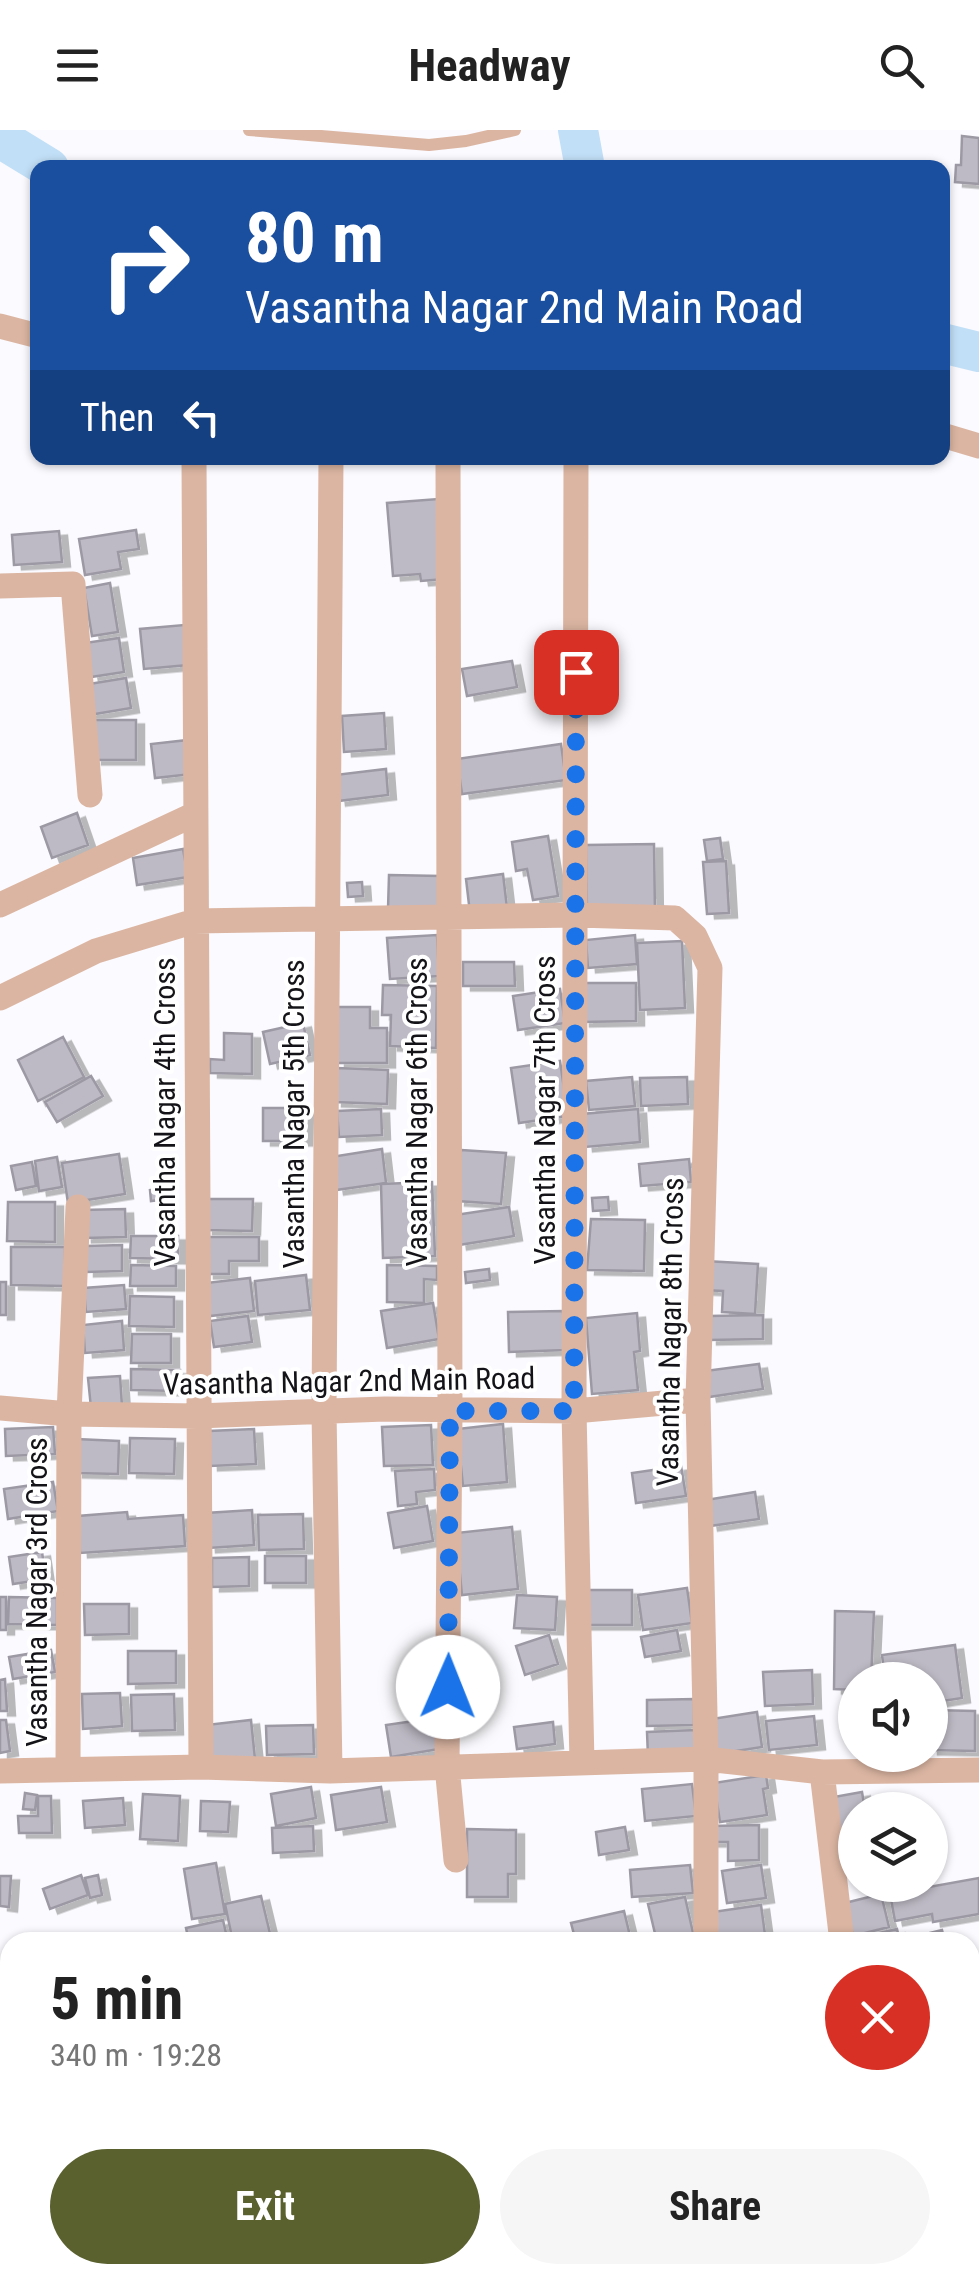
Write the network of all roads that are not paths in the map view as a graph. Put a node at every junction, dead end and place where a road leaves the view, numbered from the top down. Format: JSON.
{"nodes":[{"id":1,"x":249,"y":130,"type":"edge"},
{"id":2,"x":515,"y":130,"type":"edge"},
{"id":3,"x":0,"y":326,"type":"edge"},
{"id":4,"x":30,"y":334,"type":"edge"},
{"id":5,"x":950,"y":437,"type":"edge"},
{"id":6,"x":979,"y":446,"type":"edge"},
{"id":7,"x":194,"y":465,"type":"edge"},
{"id":8,"x":332,"y":465,"type":"edge"},
{"id":9,"x":448,"y":465,"type":"edge"},
{"id":10,"x":576,"y":465,"type":"edge"},
{"id":11,"x":0,"y":586,"type":"edge"},
{"id":12,"x":90,"y":795,"type":"dead end"},
{"id":13,"x":195,"y":814,"type":"junction"},
{"id":14,"x":0,"y":905,"type":"edge"},
{"id":15,"x":578,"y":915,"type":"junction"},
{"id":16,"x":448,"y":917,"type":"junction"},
{"id":17,"x":327,"y":919,"type":"junction"},
{"id":18,"x":196,"y":921,"type":"junction"},
{"id":19,"x":0,"y":998,"type":"edge"},
{"id":20,"x":78,"y":1207,"type":"dead end"},
{"id":21,"x":698,"y":1400,"type":"junction"},
{"id":22,"x":0,"y":1408,"type":"edge"},
{"id":23,"x":324,"y":1411,"type":"junction"},
{"id":24,"x":450,"y":1411,"type":"junction"},
{"id":25,"x":574,"y":1411,"type":"junction"},
{"id":26,"x":69,"y":1414,"type":"junction"},
{"id":27,"x":197,"y":1416,"type":"junction"},
{"id":28,"x":706,"y":1759,"type":"junction"},
{"id":29,"x":582,"y":1762,"type":"junction"},
{"id":30,"x":447,"y":1766,"type":"junction"},
{"id":31,"x":200,"y":1767,"type":"junction"},
{"id":32,"x":68,"y":1770,"type":"junction"},
{"id":33,"x":979,"y":1770,"type":"edge"},
{"id":34,"x":0,"y":1771,"type":"edge"},
{"id":35,"x":330,"y":1771,"type":"junction"},
{"id":36,"x":822,"y":1772,"type":"junction"},
{"id":37,"x":456,"y":1860,"type":"dead end"},
{"id":38,"x":706,"y":1932,"type":"edge"},
{"id":39,"x":841,"y":1932,"type":"edge"}],
"edges":[{"from":1,"to":2,"type":"lane"},
{"from":3,"to":4,"type":"street"},
{"from":5,"to":6,"type":"street"},
{"from":7,"to":13,"type":"street","name":"Vasantha Nagar 4th Cross"},
{"from":8,"to":17,"type":"street","name":"Vasantha Nagar 5th Cross"},
{"from":9,"to":16,"type":"street","name":"Vasantha Nagar 6th Cross"},
{"from":10,"to":15,"type":"street","name":"Vasantha Nagar 7th Cross"},
{"from":11,"to":12,"type":"street"},
{"from":13,"to":14,"type":"street"},
{"from":13,"to":18,"type":"street","name":"Vasantha Nagar 4th Cross"},
{"from":15,"to":16,"type":"street"},
{"from":15,"to":21,"type":"street","name":"Vasantha Nagar 8th Cross"},
{"from":15,"to":25,"type":"street","name":"Vasantha Nagar 7th Cross"},
{"from":16,"to":17,"type":"street"},
{"from":16,"to":24,"type":"street","name":"Vasantha Nagar 6th Cross"},
{"from":17,"to":18,"type":"street"},
{"from":17,"to":23,"type":"street","name":"Vasantha Nagar 5th Cross"},
{"from":18,"to":19,"type":"street"},
{"from":18,"to":27,"type":"street","name":"Vasantha Nagar 4th Cross"},
{"from":20,"to":26,"type":"street","name":"Vasantha Nagar 3rd Cross"},
{"from":21,"to":25,"type":"street","name":"Vasantha Nagar 2nd Main Road"},
{"from":21,"to":28,"type":"street","name":"Vasantha Nagar 8th Cross"},
{"from":22,"to":26,"type":"street","name":"Vasantha Nagar 2nd Main Road"},
{"from":23,"to":24,"type":"street","name":"Vasantha Nagar 2nd Main Road"},
{"from":23,"to":27,"type":"street","name":"Vasantha Nagar 2nd Main Road"},
{"from":23,"to":35,"type":"street","name":"Vasantha Nagar 5th Cross"},
{"from":24,"to":25,"type":"street","name":"Vasantha Nagar 2nd Main Road"},
{"from":24,"to":30,"type":"street","name":"Vasantha Nagar 6th Cross"},
{"from":25,"to":29,"type":"street","name":"Vasantha Nagar 7th Cross"},
{"from":26,"to":27,"type":"street","name":"Vasantha Nagar 2nd Main Road"},
{"from":26,"to":32,"type":"street","name":"Vasantha Nagar 3rd Cross"},
{"from":27,"to":31,"type":"street","name":"Vasantha Nagar 4th Cross"},
{"from":28,"to":29,"type":"street"},
{"from":28,"to":36,"type":"street"},
{"from":28,"to":38,"type":"street","name":"Vasantha Nagar 8th Cross"},
{"from":29,"to":30,"type":"street"},
{"from":30,"to":35,"type":"street"},
{"from":30,"to":37,"type":"street","name":"Vasantha Nagar 6th Cross"},
{"from":31,"to":32,"type":"street"},
{"from":31,"to":35,"type":"street"},
{"from":32,"to":34,"type":"street"},
{"from":33,"to":36,"type":"street"},
{"from":36,"to":39,"type":"street"}]}
